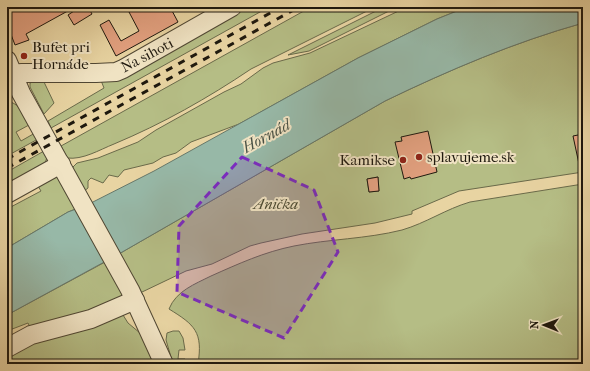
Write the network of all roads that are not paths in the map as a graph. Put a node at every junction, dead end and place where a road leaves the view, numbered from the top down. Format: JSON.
{"nodes":[{"id":1,"x":232,"y":7,"type":"edge"},
{"id":2,"x":9,"y":71,"type":"edge"},
{"id":3,"x":61,"y":164,"type":"junction"},
{"id":4,"x":7,"y":194,"type":"edge"},
{"id":5,"x":132,"y":295,"type":"junction"},
{"id":6,"x":7,"y":348,"type":"edge"},
{"id":7,"x":164,"y":364,"type":"edge"}],
"edges":[{"from":1,"to":2,"type":"street","name":"Na sihoti"},
{"from":2,"to":3,"type":"street"},
{"from":3,"to":4,"type":"street"},
{"from":3,"to":5,"type":"street"},
{"from":5,"to":6,"type":"street"},
{"from":5,"to":7,"type":"street"}]}
